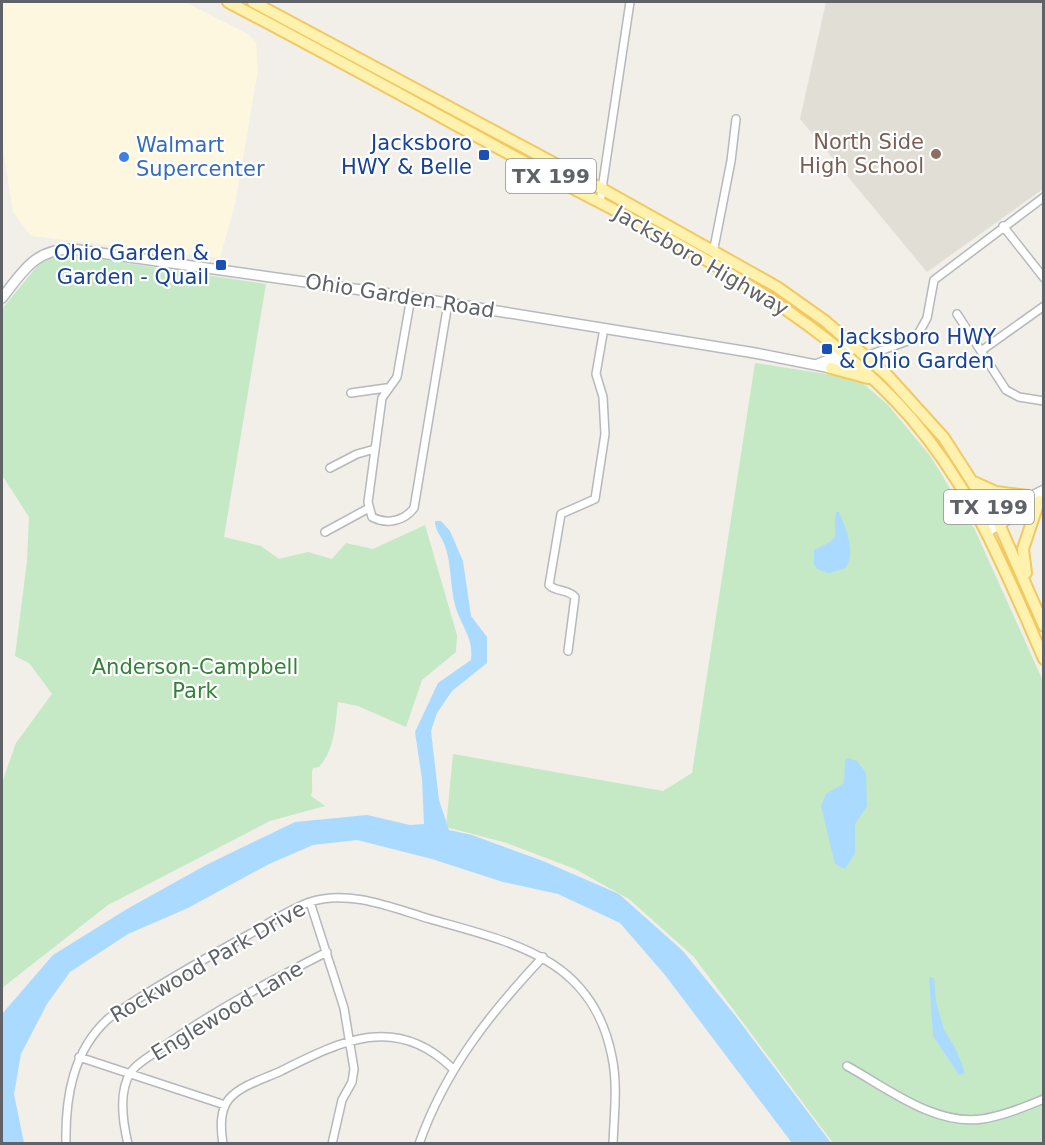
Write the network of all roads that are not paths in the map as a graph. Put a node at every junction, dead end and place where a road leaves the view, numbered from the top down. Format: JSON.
{"nodes":[{"id":1,"x":228,"y":2,"type":"edge"},
{"id":2,"x":253,"y":2,"type":"edge"},
{"id":3,"x":630,"y":2,"type":"edge"},
{"id":4,"x":460,"y":114,"type":"junction"},
{"id":5,"x":736,"y":119,"type":"dead end"},
{"id":6,"x":453,"y":124,"type":"junction"},
{"id":7,"x":602,"y":189,"type":"junction"},
{"id":8,"x":1044,"y":197,"type":"edge"},
{"id":9,"x":600,"y":202,"type":"junction"},
{"id":10,"x":1003,"y":226,"type":"junction"},
{"id":11,"x":713,"y":252,"type":"junction"},
{"id":12,"x":711,"y":265,"type":"junction"},
{"id":13,"x":1044,"y":278,"type":"edge"},
{"id":14,"x":411,"y":297,"type":"junction"},
{"id":15,"x":2,"y":298,"type":"edge"},
{"id":16,"x":448,"y":303,"type":"junction"},
{"id":17,"x":1044,"y":306,"type":"edge"},
{"id":18,"x":957,"y":314,"type":"dead end"},
{"id":19,"x":604,"y":328,"type":"junction"},
{"id":20,"x":852,"y":344,"type":"junction"},
{"id":21,"x":981,"y":351,"type":"junction"},
{"id":22,"x":844,"y":353,"type":"junction"},
{"id":23,"x":866,"y":356,"type":"junction"},
{"id":24,"x":816,"y":365,"type":"junction"},
{"id":25,"x":831,"y":368,"type":"junction"},
{"id":26,"x":872,"y":379,"type":"junction"},
{"id":27,"x":386,"y":388,"type":"junction"},
{"id":28,"x":351,"y":393,"type":"dead end"},
{"id":29,"x":1044,"y":401,"type":"edge"},
{"id":30,"x":375,"y":449,"type":"junction"},
{"id":31,"x":330,"y":468,"type":"dead end"},
{"id":32,"x":974,"y":482,"type":"junction"},
{"id":33,"x":1044,"y":490,"type":"edge"},
{"id":34,"x":1037,"y":498,"type":"edge"},
{"id":35,"x":369,"y":508,"type":"junction"},
{"id":36,"x":996,"y":520,"type":"junction"},
{"id":37,"x":985,"y":526,"type":"junction"},
{"id":38,"x":325,"y":532,"type":"dead end"},
{"id":39,"x":1035,"y":605,"type":"junction"},
{"id":40,"x":1044,"y":626,"type":"edge"},
{"id":41,"x":568,"y":651,"type":"dead end"},
{"id":42,"x":1044,"y":659,"type":"edge"},
{"id":43,"x":310,"y":902,"type":"junction"},
{"id":44,"x":327,"y":952,"type":"junction"},
{"id":45,"x":543,"y":957,"type":"junction"},
{"id":46,"x":351,"y":1041,"type":"junction"},
{"id":47,"x":79,"y":1057,"type":"junction"},
{"id":48,"x":847,"y":1066,"type":"dead end"},
{"id":49,"x":452,"y":1068,"type":"junction"},
{"id":50,"x":130,"y":1073,"type":"junction"},
{"id":51,"x":1044,"y":1099,"type":"edge"},
{"id":52,"x":225,"y":1105,"type":"junction"},
{"id":53,"x":66,"y":1143,"type":"edge"},
{"id":54,"x":128,"y":1143,"type":"edge"},
{"id":55,"x":222,"y":1143,"type":"edge"},
{"id":56,"x":332,"y":1143,"type":"edge"},
{"id":57,"x":419,"y":1143,"type":"edge"},
{"id":58,"x":613,"y":1143,"type":"edge"}],
"edges":[{"from":1,"to":6,"type":"main road","name":"Jacksboro Highway","number":"TX 199"},
{"from":2,"to":4,"type":"main road","name":"Jacksboro Highway","number":"TX 199"},
{"from":3,"to":7,"type":"street"},
{"from":4,"to":6,"type":"main road"},
{"from":4,"to":7,"type":"main road","name":"Jacksboro Highway","number":"TX 199"},
{"from":5,"to":11,"type":"street"},
{"from":6,"to":9,"type":"main road","name":"Jacksboro Highway","number":"TX 199"},
{"from":7,"to":9,"type":"street"},
{"from":7,"to":11,"type":"main road","name":"Jacksboro Highway","number":"TX 199"},
{"from":8,"to":10,"type":"street"},
{"from":9,"to":12,"type":"main road","name":"Jacksboro Highway","number":"TX 199"},
{"from":10,"to":13,"type":"street"},
{"from":10,"to":23,"type":"street"},
{"from":11,"to":12,"type":"street"},
{"from":11,"to":20,"type":"main road","name":"Jacksboro Highway","number":"TX 199"},
{"from":12,"to":22,"type":"main road","name":"Jacksboro Highway","number":"TX 199"},
{"from":14,"to":15,"type":"street","name":"Ohio Garden Road"},
{"from":14,"to":16,"type":"street","name":"Ohio Garden Road"},
{"from":14,"to":27,"type":"street"},
{"from":16,"to":19,"type":"street","name":"Ohio Garden Road"},
{"from":16,"to":35,"type":"street"},
{"from":17,"to":21,"type":"street"},
{"from":18,"to":21,"type":"street"},
{"from":19,"to":24,"type":"street","name":"Ohio Garden Road"},
{"from":19,"to":41,"type":"street"},
{"from":20,"to":22,"type":"street"},
{"from":20,"to":23,"type":"main road","name":"Jacksboro Highway","number":"TX 199"},
{"from":21,"to":29,"type":"street"},
{"from":22,"to":24,"type":"street"},
{"from":22,"to":25,"type":"street"},
{"from":22,"to":26,"type":"main road","name":"Jacksboro Highway","number":"TX 199"},
{"from":23,"to":32,"type":"main road","name":"Jacksboro Highway","number":"TX 199"},
{"from":24,"to":25,"type":"street","name":"Ohio Garden Road"},
{"from":25,"to":26,"type":"main road"},
{"from":26,"to":37,"type":"main road","name":"Jacksboro Highway","number":"TX 199"},
{"from":27,"to":28,"type":"street"},
{"from":27,"to":30,"type":"street"},
{"from":30,"to":31,"type":"street"},
{"from":30,"to":35,"type":"street"},
{"from":32,"to":34,"type":"main road"},
{"from":32,"to":36,"type":"main road","name":"Jacksboro Highway","number":"TX 199"},
{"from":33,"to":34,"type":"street"},
{"from":34,"to":36,"type":"street"},
{"from":34,"to":39,"type":"main road"},
{"from":35,"to":38,"type":"street"},
{"from":36,"to":37,"type":"street"},
{"from":36,"to":39,"type":"main road","name":"Jacksboro Highway","number":"TX 199"},
{"from":37,"to":42,"type":"main road","name":"Jacksboro Highway","number":"TX 199"},
{"from":39,"to":40,"type":"main road","name":"Jacksboro Highway","number":"TX 199"},
{"from":43,"to":44,"type":"street"},
{"from":43,"to":45,"type":"street","name":"Rockwood Park Drive"},
{"from":43,"to":47,"type":"street","name":"Rockwood Park Drive"},
{"from":44,"to":46,"type":"street"},
{"from":44,"to":50,"type":"street","name":"Englewood Lane"},
{"from":45,"to":49,"type":"street"},
{"from":45,"to":58,"type":"street","name":"Rockwood Park Drive"},
{"from":46,"to":49,"type":"street"},
{"from":46,"to":52,"type":"street"},
{"from":46,"to":56,"type":"street"},
{"from":47,"to":50,"type":"street"},
{"from":47,"to":53,"type":"street","name":"Rockwood Park Drive"},
{"from":48,"to":51,"type":"street"},
{"from":49,"to":57,"type":"street"},
{"from":50,"to":52,"type":"street"},
{"from":50,"to":54,"type":"street"},
{"from":52,"to":55,"type":"street"}]}
